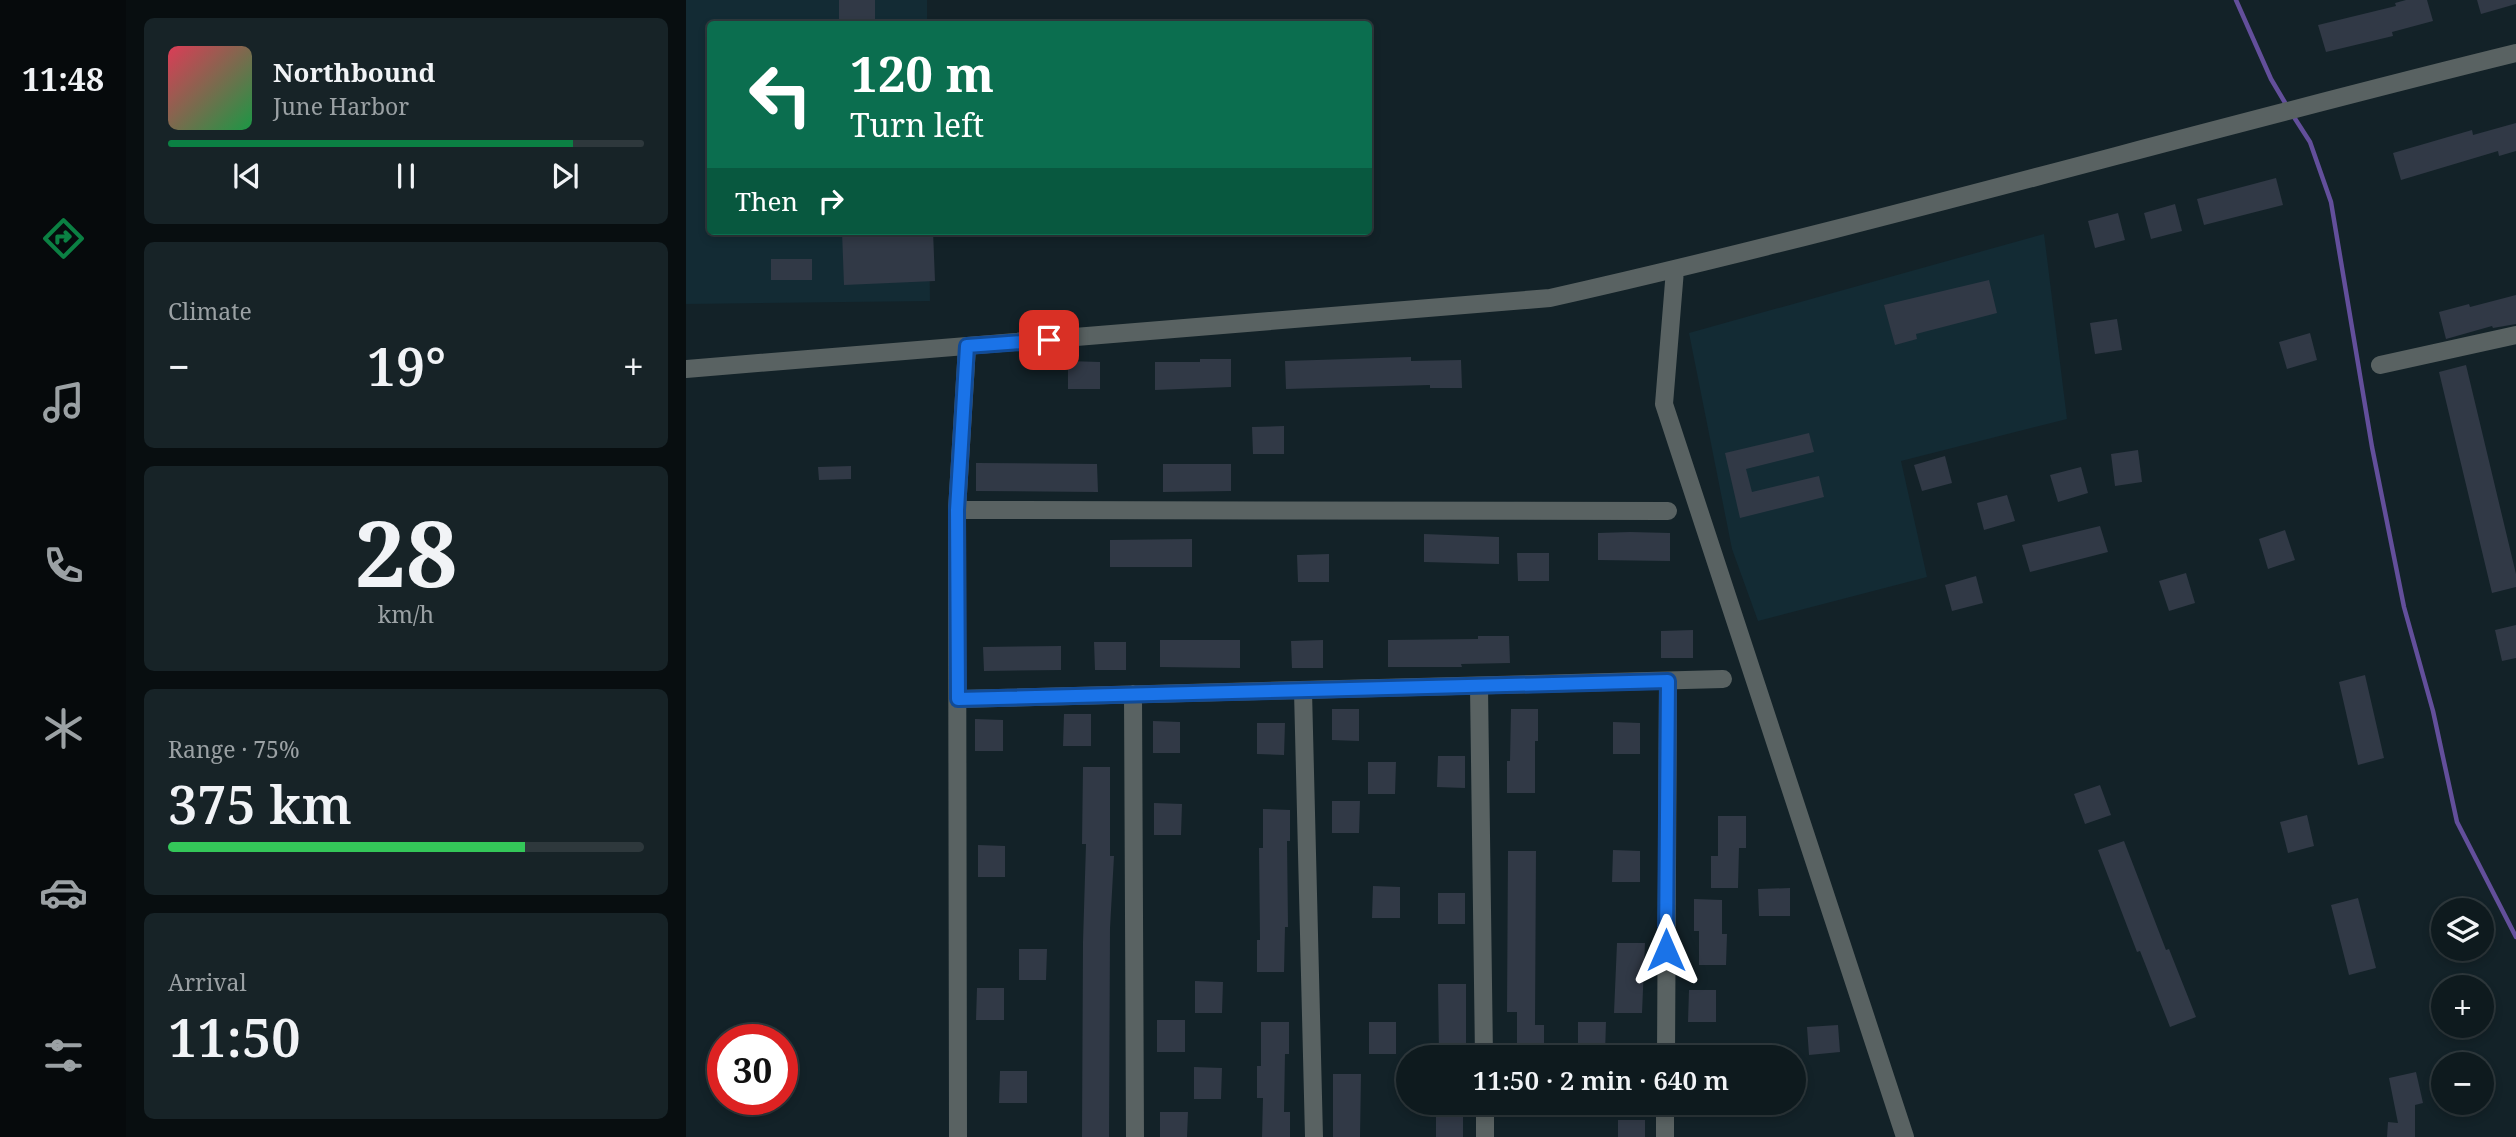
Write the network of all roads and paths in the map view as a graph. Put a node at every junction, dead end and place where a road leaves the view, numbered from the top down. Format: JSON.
{"nodes":[{"id":1,"x":2516,"y":53,"type":"edge"},
{"id":2,"x":1675,"y":270,"type":"junction"},
{"id":3,"x":2516,"y":335,"type":"edge"},
{"id":4,"x":967,"y":346,"type":"junction"},
{"id":5,"x":2380,"y":365,"type":"dead end"},
{"id":6,"x":686,"y":369,"type":"edge"},
{"id":7,"x":957,"y":510,"type":"junction"},
{"id":8,"x":1668,"y":511,"type":"dead end"},
{"id":9,"x":1723,"y":679,"type":"dead end"},
{"id":10,"x":1668,"y":681,"type":"junction"},
{"id":11,"x":1479,"y":687,"type":"junction"},
{"id":12,"x":1303,"y":691,"type":"junction"},
{"id":13,"x":1133,"y":694,"type":"junction"},
{"id":14,"x":958,"y":699,"type":"junction"},
{"id":15,"x":1484,"y":1045,"type":"edge"},
{"id":16,"x":1666,"y":1045,"type":"edge"},
{"id":17,"x":1485,"y":1115,"type":"edge"},
{"id":18,"x":1665,"y":1115,"type":"edge"},
{"id":19,"x":958,"y":1137,"type":"edge"},
{"id":20,"x":1135,"y":1137,"type":"edge"},
{"id":21,"x":1314,"y":1137,"type":"edge"},
{"id":22,"x":1485,"y":1137,"type":"edge"},
{"id":23,"x":1665,"y":1137,"type":"edge"},
{"id":24,"x":1905,"y":1137,"type":"edge"}],
"edges":[{"from":1,"to":2,"type":"street"},
{"from":2,"to":4,"type":"street"},
{"from":2,"to":24,"type":"street"},
{"from":3,"to":5,"type":"street"},
{"from":4,"to":6,"type":"street"},
{"from":4,"to":7,"type":"street"},
{"from":7,"to":8,"type":"street"},
{"from":7,"to":14,"type":"street"},
{"from":9,"to":10,"type":"street"},
{"from":10,"to":11,"type":"street"},
{"from":10,"to":16,"type":"street"},
{"from":11,"to":12,"type":"street"},
{"from":11,"to":15,"type":"street"},
{"from":12,"to":13,"type":"street"},
{"from":12,"to":21,"type":"street"},
{"from":13,"to":14,"type":"street"},
{"from":13,"to":20,"type":"street"},
{"from":14,"to":19,"type":"street"},
{"from":17,"to":22,"type":"street"},
{"from":18,"to":23,"type":"street"}]}
